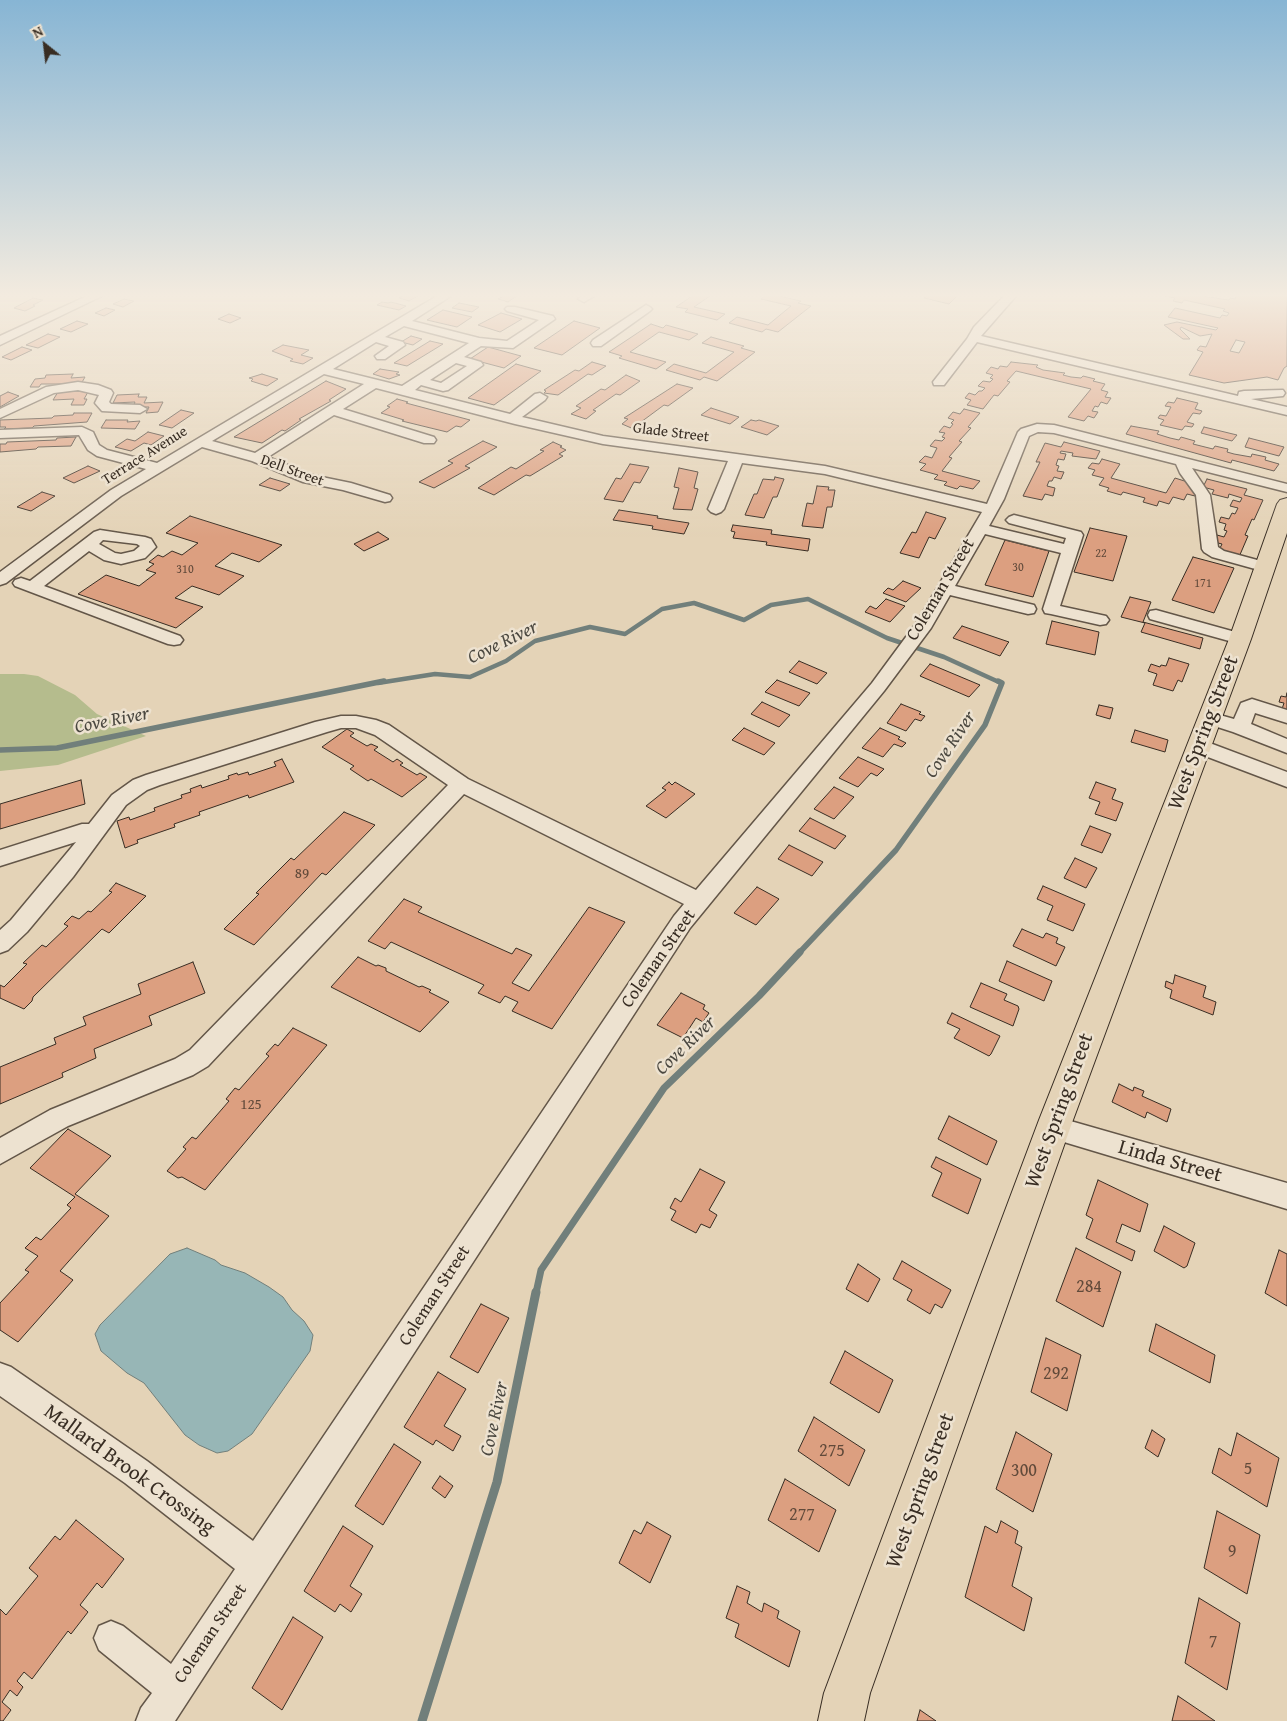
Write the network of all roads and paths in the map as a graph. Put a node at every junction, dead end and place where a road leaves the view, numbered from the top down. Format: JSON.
{"nodes":[{"id":1,"x":312,"y":376,"type":"edge"},
{"id":2,"x":348,"y":376,"type":"edge"},
{"id":3,"x":426,"y":376,"type":"edge"},
{"id":4,"x":459,"y":376,"type":"edge"},
{"id":5,"x":944,"y":376,"type":"edge"},
{"id":6,"x":1137,"y":376,"type":"edge"},
{"id":7,"x":419,"y":381,"type":"junction"},
{"id":8,"x":939,"y":382,"type":"dead end"},
{"id":9,"x":375,"y":383,"type":"junction"},
{"id":10,"x":404,"y":391,"type":"junction"},
{"id":11,"x":1283,"y":392,"type":"edge"},
{"id":12,"x":540,"y":397,"type":"dead end"},
{"id":13,"x":1230,"y":398,"type":"junction"},
{"id":14,"x":1267,"y":406,"type":"junction"},
{"id":15,"x":140,"y":409,"type":"dead end"},
{"id":16,"x":333,"y":410,"type":"junction"},
{"id":17,"x":1287,"y":411,"type":"edge"},
{"id":18,"x":0,"y":414,"type":"edge"},
{"id":19,"x":512,"y":419,"type":"junction"},
{"id":20,"x":0,"y":434,"type":"edge"},
{"id":21,"x":429,"y":440,"type":"dead end"},
{"id":22,"x":199,"y":442,"type":"junction"},
{"id":23,"x":737,"y":457,"type":"junction"},
{"id":24,"x":257,"y":458,"type":"junction"},
{"id":25,"x":1182,"y":461,"type":"junction"},
{"id":26,"x":157,"y":467,"type":"junction"},
{"id":27,"x":1287,"y":488,"type":"edge"},
{"id":28,"x":385,"y":498,"type":"dead end"},
{"id":29,"x":1287,"y":504,"type":"edge"},
{"id":30,"x":716,"y":509,"type":"dead end"},
{"id":31,"x":989,"y":509,"type":"junction"},
{"id":32,"x":1014,"y":520,"type":"dead end"},
{"id":33,"x":67,"y":528,"type":"junction"},
{"id":34,"x":979,"y":528,"type":"junction"},
{"id":35,"x":1070,"y":550,"type":"junction"},
{"id":36,"x":1266,"y":567,"type":"junction"},
{"id":37,"x":2,"y":578,"type":"edge"},
{"id":38,"x":32,"y":587,"type":"junction"},
{"id":39,"x":944,"y":588,"type":"junction"},
{"id":40,"x":1028,"y":610,"type":"dead end"},
{"id":41,"x":1156,"y":615,"type":"dead end"},
{"id":42,"x":1100,"y":620,"type":"dead end"},
{"id":43,"x":1240,"y":639,"type":"junction"},
{"id":44,"x":174,"y":640,"type":"dead end"},
{"id":45,"x":1287,"y":717,"type":"edge"},
{"id":46,"x":1240,"y":727,"type":"junction"},
{"id":47,"x":1204,"y":732,"type":"junction"},
{"id":48,"x":1287,"y":746,"type":"edge"},
{"id":49,"x":1287,"y":780,"type":"edge"},
{"id":50,"x":461,"y":784,"type":"junction"},
{"id":51,"x":94,"y":832,"type":"junction"},
{"id":52,"x":0,"y":858,"type":"edge"},
{"id":53,"x":700,"y":902,"type":"junction"},
{"id":54,"x":0,"y":944,"type":"edge"},
{"id":55,"x":1053,"y":1128,"type":"junction"},
{"id":56,"x":0,"y":1152,"type":"edge"},
{"id":57,"x":1287,"y":1196,"type":"edge"},
{"id":58,"x":0,"y":1378,"type":"edge"},
{"id":59,"x":257,"y":1565,"type":"junction"},
{"id":60,"x":111,"y":1638,"type":"dead end"},
{"id":61,"x":175,"y":1689,"type":"junction"},
{"id":62,"x":154,"y":1721,"type":"edge"},
{"id":63,"x":841,"y":1721,"type":"edge"}],
"edges":[{"from":1,"to":22,"type":"street","name":"Terrace Avenue"},
{"from":2,"to":9,"type":"street","name":"Glade Street"},
{"from":3,"to":7,"type":"street"},
{"from":4,"to":7,"type":"street"},
{"from":5,"to":8,"type":"street"},
{"from":6,"to":13,"type":"street"},
{"from":7,"to":10,"type":"street"},
{"from":9,"to":10,"type":"street","name":"Glade Street"},
{"from":9,"to":16,"type":"street"},
{"from":10,"to":19,"type":"street","name":"Glade Street"},
{"from":11,"to":13,"type":"street"},
{"from":11,"to":14,"type":"street"},
{"from":12,"to":19,"type":"street"},
{"from":13,"to":14,"type":"street"},
{"from":14,"to":17,"type":"street"},
{"from":15,"to":18,"type":"street"},
{"from":16,"to":21,"type":"street"},
{"from":16,"to":24,"type":"street"},
{"from":19,"to":23,"type":"street","name":"Glade Street"},
{"from":20,"to":26,"type":"street"},
{"from":22,"to":24,"type":"street","name":"Dell Street"},
{"from":22,"to":26,"type":"street","name":"Terrace Avenue"},
{"from":23,"to":30,"type":"street"},
{"from":23,"to":31,"type":"street","name":"Glade Street"},
{"from":24,"to":28,"type":"street","name":"Dell Street"},
{"from":25,"to":27,"type":"street","name":"Coleman Street"},
{"from":25,"to":31,"type":"street","name":"Coleman Street"},
{"from":25,"to":36,"type":"street"},
{"from":26,"to":33,"type":"street","name":"Terrace Avenue"},
{"from":29,"to":36,"type":"main road","name":"West Spring Street"},
{"from":31,"to":34,"type":"street","name":"Coleman Street"},
{"from":32,"to":35,"type":"street"},
{"from":33,"to":37,"type":"street","name":"Terrace Avenue"},
{"from":33,"to":38,"type":"street"},
{"from":34,"to":35,"type":"street"},
{"from":34,"to":39,"type":"street","name":"Coleman Street"},
{"from":35,"to":42,"type":"street"},
{"from":36,"to":43,"type":"main road","name":"West Spring Street"},
{"from":37,"to":38,"type":"street"},
{"from":38,"to":44,"type":"street"},
{"from":39,"to":40,"type":"street"},
{"from":39,"to":53,"type":"street","name":"Coleman Street"},
{"from":41,"to":43,"type":"street"},
{"from":43,"to":47,"type":"main road","name":"West Spring Street"},
{"from":45,"to":46,"type":"street"},
{"from":46,"to":47,"type":"street"},
{"from":46,"to":48,"type":"street"},
{"from":47,"to":49,"type":"street"},
{"from":47,"to":55,"type":"main road","name":"West Spring Street"},
{"from":50,"to":51,"type":"street"},
{"from":50,"to":53,"type":"street"},
{"from":50,"to":56,"type":"street"},
{"from":51,"to":52,"type":"street"},
{"from":51,"to":54,"type":"street"},
{"from":53,"to":59,"type":"street","name":"Coleman Street"},
{"from":55,"to":57,"type":"street","name":"Linda Street"},
{"from":55,"to":63,"type":"main road","name":"West Spring Street"},
{"from":58,"to":59,"type":"street","name":"Mallard Brook Crossing"},
{"from":59,"to":61,"type":"street","name":"Coleman Street"},
{"from":60,"to":61,"type":"street"},
{"from":61,"to":62,"type":"street","name":"Coleman Street"}]}
